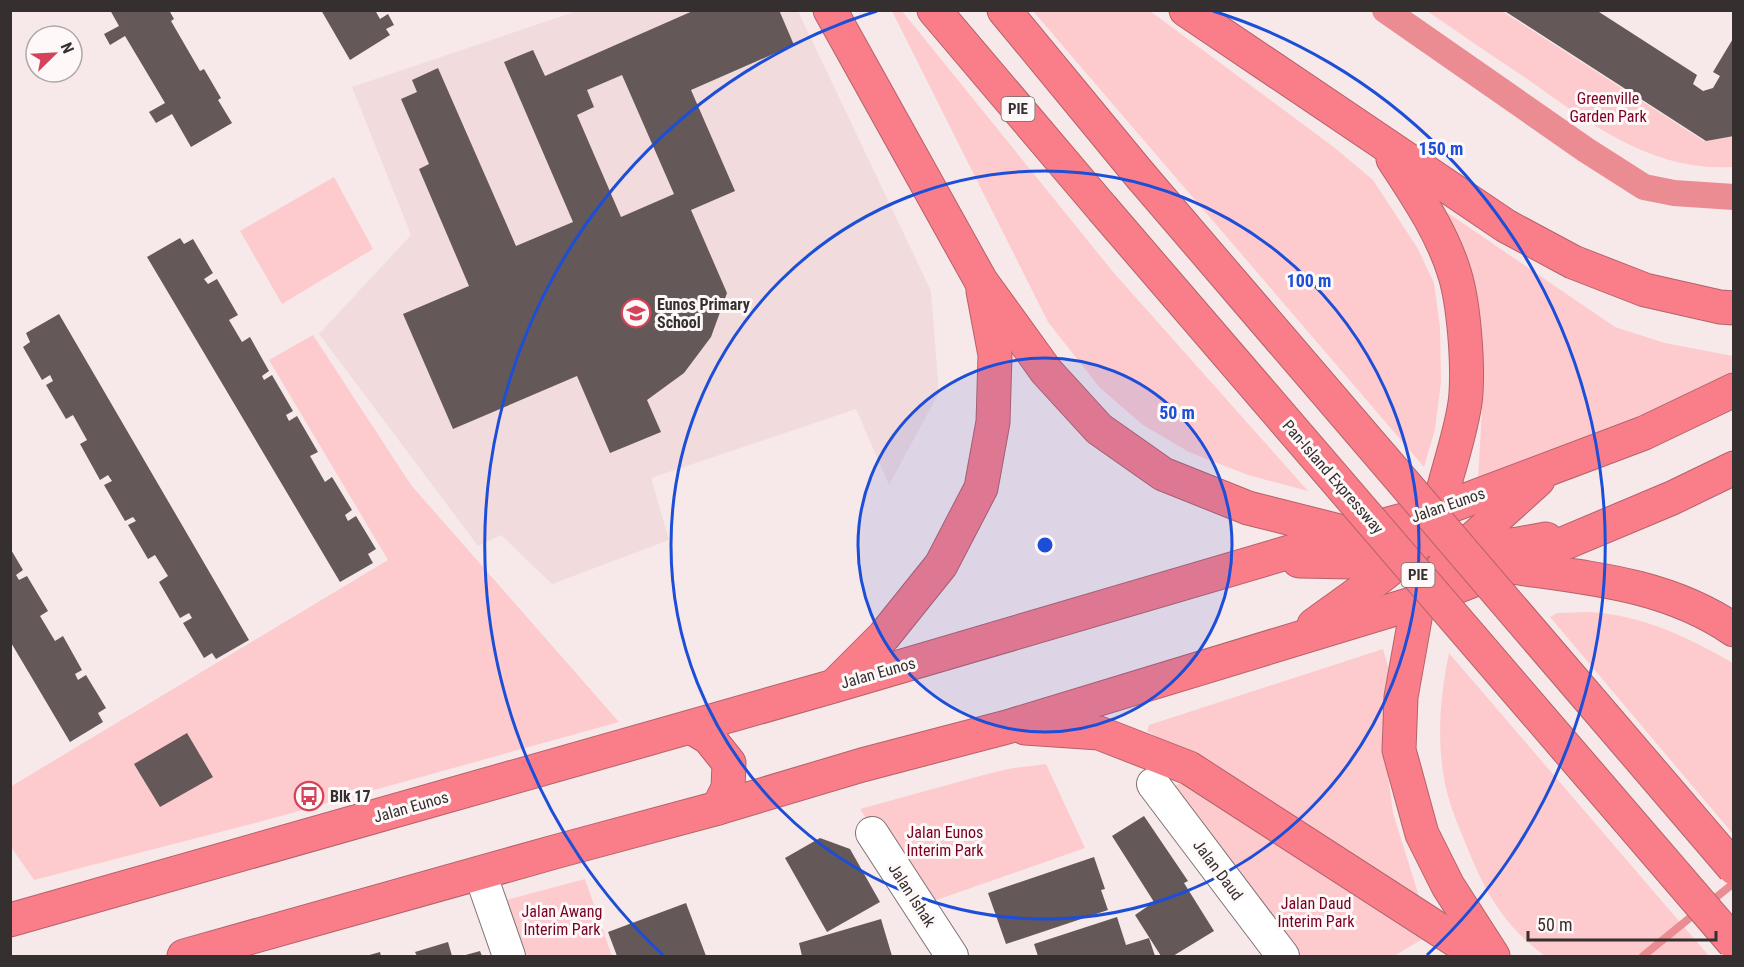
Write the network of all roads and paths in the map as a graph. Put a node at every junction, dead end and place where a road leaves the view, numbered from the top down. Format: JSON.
{"nodes":[{"id":1,"x":830,"y":10,"type":"edge"},
{"id":2,"x":934,"y":10,"type":"edge"},
{"id":3,"x":1004,"y":10,"type":"edge"},
{"id":4,"x":1186,"y":10,"type":"edge"},
{"id":5,"x":1384,"y":145,"type":"junction"},
{"id":6,"x":981,"y":281,"type":"junction"},
{"id":7,"x":1734,"y":308,"type":"edge"},
{"id":8,"x":1734,"y":390,"type":"edge"},
{"id":9,"x":1553,"y":467,"type":"junction"},
{"id":10,"x":1734,"y":468,"type":"edge"},
{"id":11,"x":1437,"y":511,"type":"junction"},
{"id":12,"x":1598,"y":530,"type":"junction"},
{"id":13,"x":1351,"y":534,"type":"junction"},
{"id":14,"x":1422,"y":539,"type":"junction"},
{"id":15,"x":1456,"y":553,"type":"junction"},
{"id":16,"x":1258,"y":562,"type":"junction"},
{"id":17,"x":1397,"y":562,"type":"junction"},
{"id":18,"x":1510,"y":566,"type":"junction"},
{"id":19,"x":1418,"y":602,"type":"junction"},
{"id":20,"x":1734,"y":630,"type":"edge"},
{"id":21,"x":1296,"y":639,"type":"junction"},
{"id":22,"x":834,"y":686,"type":"junction"},
{"id":23,"x":692,"y":727,"type":"junction"},
{"id":24,"x":1007,"y":727,"type":"junction"},
{"id":25,"x":1153,"y":784,"type":"dead end"},
{"id":26,"x":718,"y":808,"type":"junction"},
{"id":27,"x":872,"y":833,"type":"dead end"},
{"id":28,"x":1734,"y":868,"type":"edge"},
{"id":29,"x":480,"y":873,"type":"junction"},
{"id":30,"x":10,"y":920,"type":"edge"},
{"id":31,"x":1734,"y":943,"type":"edge"},
{"id":32,"x":184,"y":957,"type":"edge"},
{"id":33,"x":509,"y":957,"type":"edge"},
{"id":34,"x":952,"y":957,"type":"edge"},
{"id":35,"x":1283,"y":957,"type":"edge"},
{"id":36,"x":1480,"y":957,"type":"edge"},
{"id":37,"x":1493,"y":957,"type":"edge"}],
"edges":[{"from":1,"to":6,"type":"highway"},
{"from":2,"to":31,"type":"highway","name":"Pan-Island Expressway","number":"PIE","bridge":true},
{"from":3,"to":28,"type":"highway","bridge":true},
{"from":4,"to":5,"type":"highway"},
{"from":5,"to":7,"type":"highway"},
{"from":5,"to":11,"type":"highway"},
{"from":6,"to":13,"type":"highway"},
{"from":6,"to":22,"type":"highway"},
{"from":8,"to":9,"type":"highway","name":"Jalan Eunos"},
{"from":9,"to":11,"type":"highway","name":"Jalan Eunos"},
{"from":9,"to":15,"type":"highway"},
{"from":10,"to":12,"type":"highway"},
{"from":11,"to":13,"type":"highway","name":"Jalan Eunos"},
{"from":11,"to":14,"type":"highway"},
{"from":12,"to":15,"type":"highway"},
{"from":12,"to":18,"type":"highway"},
{"from":13,"to":14,"type":"highway"},
{"from":13,"to":16,"type":"highway","name":"Jalan Eunos"},
{"from":14,"to":15,"type":"highway"},
{"from":14,"to":17,"type":"highway"},
{"from":15,"to":17,"type":"highway"},
{"from":15,"to":18,"type":"highway"},
{"from":15,"to":19,"type":"highway"},
{"from":16,"to":17,"type":"highway"},
{"from":16,"to":22,"type":"highway","name":"Jalan Eunos"},
{"from":17,"to":21,"type":"highway"},
{"from":18,"to":19,"type":"highway"},
{"from":18,"to":20,"type":"highway"},
{"from":19,"to":21,"type":"highway"},
{"from":19,"to":37,"type":"highway"},
{"from":21,"to":24,"type":"highway"},
{"from":22,"to":23,"type":"highway","name":"Jalan Eunos"},
{"from":23,"to":26,"type":"highway"},
{"from":23,"to":30,"type":"highway","name":"Jalan Eunos"},
{"from":24,"to":26,"type":"highway"},
{"from":24,"to":36,"type":"highway"},
{"from":25,"to":35,"type":"street","name":"Jalan Daud"},
{"from":26,"to":29,"type":"highway"},
{"from":27,"to":34,"type":"street","name":"Jalan Ishak"},
{"from":29,"to":32,"type":"highway"},
{"from":29,"to":33,"type":"street"}]}
